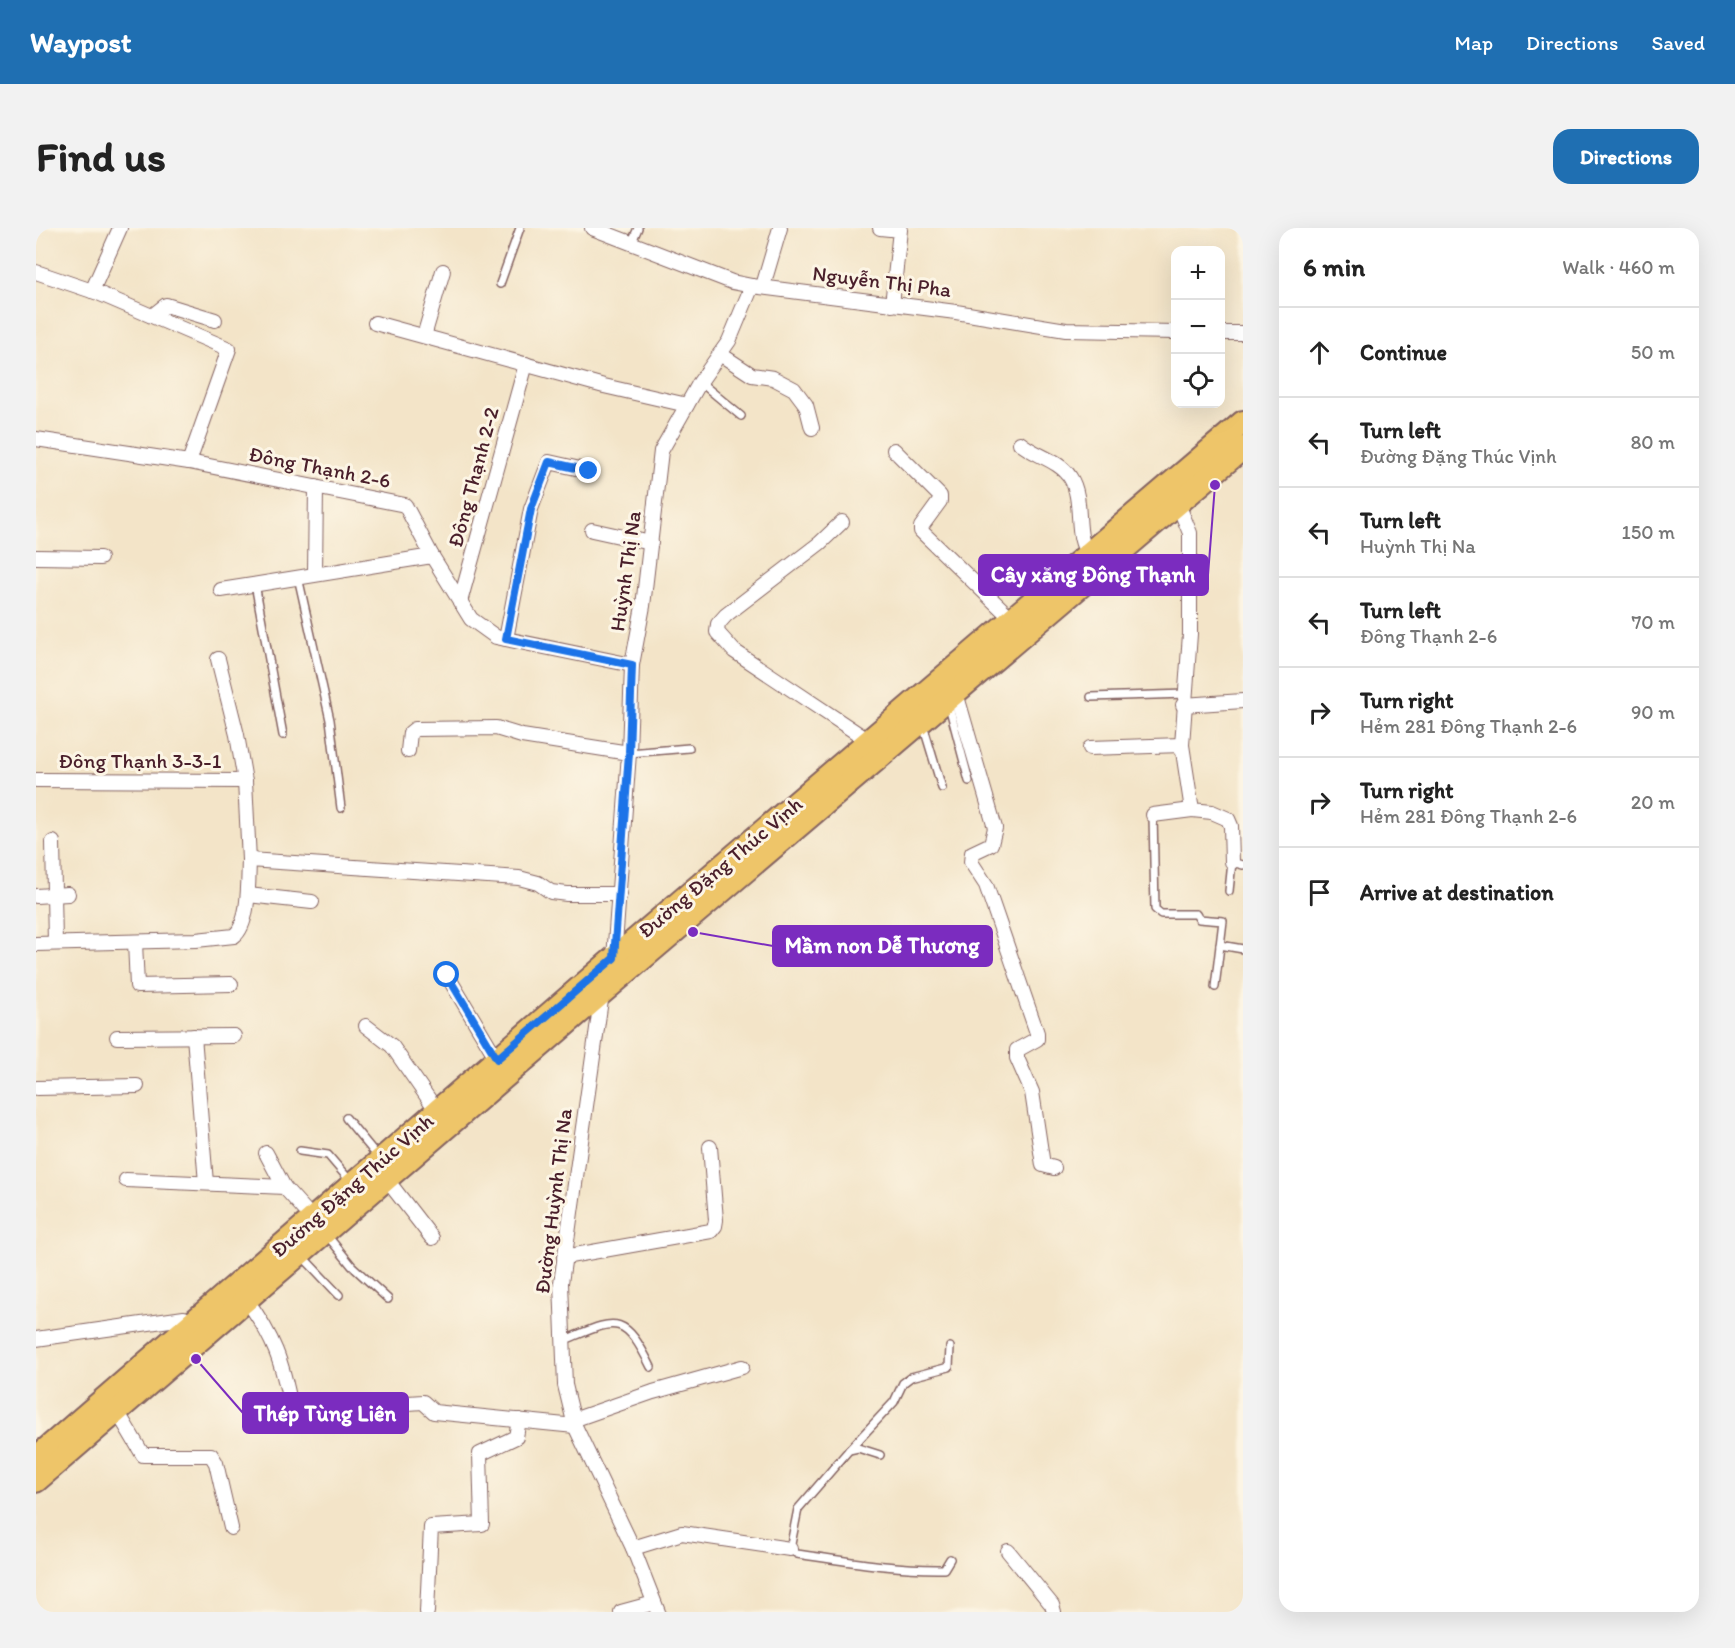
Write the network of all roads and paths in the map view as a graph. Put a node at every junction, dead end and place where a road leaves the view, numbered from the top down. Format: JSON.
{"nodes":[{"id":1,"x":120,"y":228,"type":"edge"},
{"id":2,"x":520,"y":228,"type":"edge"},
{"id":3,"x":592,"y":228,"type":"edge"},
{"id":4,"x":638,"y":228,"type":"edge"},
{"id":5,"x":780,"y":228,"type":"edge"},
{"id":6,"x":880,"y":228,"type":"edge"},
{"id":7,"x":631,"y":243,"type":"junction"},
{"id":8,"x":443,"y":271,"type":"dead end"},
{"id":9,"x":36,"y":272,"type":"edge"},
{"id":10,"x":500,"y":284,"type":"dead end"},
{"id":11,"x":758,"y":286,"type":"junction"},
{"id":12,"x":92,"y":291,"type":"junction"},
{"id":13,"x":892,"y":305,"type":"junction"},
{"id":14,"x":152,"y":316,"type":"junction"},
{"id":15,"x":215,"y":320,"type":"dead end"},
{"id":16,"x":375,"y":323,"type":"dead end"},
{"id":17,"x":1171,"y":332,"type":"edge"},
{"id":18,"x":1225,"y":333,"type":"edge"},
{"id":19,"x":1243,"y":333,"type":"edge"},
{"id":20,"x":424,"y":336,"type":"junction"},
{"id":21,"x":720,"y":354,"type":"junction"},
{"id":22,"x":526,"y":364,"type":"junction"},
{"id":23,"x":700,"y":382,"type":"junction"},
{"id":24,"x":687,"y":405,"type":"junction"},
{"id":25,"x":741,"y":416,"type":"dead end"},
{"id":26,"x":1243,"y":422,"type":"edge"},
{"id":27,"x":812,"y":428,"type":"dead end"},
{"id":28,"x":36,"y":439,"type":"edge"},
{"id":29,"x":1020,"y":443,"type":"dead end"},
{"id":30,"x":1243,"y":448,"type":"edge"},
{"id":31,"x":894,"y":450,"type":"dead end"},
{"id":32,"x":189,"y":462,"type":"junction"},
{"id":33,"x":589,"y":471,"type":"dead end"},
{"id":34,"x":316,"y":487,"type":"junction"},
{"id":35,"x":1178,"y":504,"type":"junction"},
{"id":36,"x":842,"y":522,"type":"dead end"},
{"id":37,"x":592,"y":530,"type":"dead end"},
{"id":38,"x":651,"y":543,"type":"junction"},
{"id":39,"x":1089,"y":554,"type":"junction"},
{"id":40,"x":432,"y":556,"type":"junction"},
{"id":41,"x":36,"y":557,"type":"edge"},
{"id":42,"x":100,"y":558,"type":"dead end"},
{"id":43,"x":315,"y":574,"type":"junction"},
{"id":44,"x":298,"y":576,"type":"junction"},
{"id":45,"x":255,"y":584,"type":"junction"},
{"id":46,"x":221,"y":590,"type":"dead end"},
{"id":47,"x":460,"y":602,"type":"junction"},
{"id":48,"x":1012,"y":619,"type":"junction"},
{"id":49,"x":506,"y":639,"type":"junction"},
{"id":50,"x":218,"y":659,"type":"dead end"},
{"id":51,"x":632,"y":665,"type":"junction"},
{"id":52,"x":952,"y":696,"type":"junction"},
{"id":53,"x":1091,"y":697,"type":"dead end"},
{"id":54,"x":1185,"y":700,"type":"junction"},
{"id":55,"x":1243,"y":701,"type":"edge"},
{"id":56,"x":922,"y":722,"type":"junction"},
{"id":57,"x":283,"y":735,"type":"dead end"},
{"id":58,"x":869,"y":741,"type":"junction"},
{"id":59,"x":1182,"y":745,"type":"junction"},
{"id":60,"x":689,"y":748,"type":"dead end"},
{"id":61,"x":1090,"y":748,"type":"dead end"},
{"id":62,"x":408,"y":751,"type":"dead end"},
{"id":63,"x":629,"y":753,"type":"junction"},
{"id":64,"x":36,"y":780,"type":"edge"},
{"id":65,"x":969,"y":780,"type":"dead end"},
{"id":66,"x":245,"y":782,"type":"junction"},
{"id":67,"x":942,"y":788,"type":"dead end"},
{"id":68,"x":341,"y":808,"type":"dead end"},
{"id":69,"x":1192,"y":810,"type":"junction"},
{"id":70,"x":1153,"y":815,"type":"joint"},
{"id":71,"x":53,"y":842,"type":"dead end"},
{"id":72,"x":249,"y":860,"type":"junction"},
{"id":73,"x":1238,"y":864,"type":"edge"},
{"id":74,"x":1229,"y":891,"type":"dead end"},
{"id":75,"x":620,"y":894,"type":"junction"},
{"id":76,"x":61,"y":895,"type":"junction"},
{"id":77,"x":248,"y":895,"type":"junction"},
{"id":78,"x":36,"y":896,"type":"edge"},
{"id":79,"x":312,"y":902,"type":"dead end"},
{"id":80,"x":135,"y":942,"type":"junction"},
{"id":81,"x":36,"y":944,"type":"edge"},
{"id":82,"x":55,"y":944,"type":"junction"},
{"id":83,"x":1221,"y":945,"type":"junction"},
{"id":84,"x":1243,"y":949,"type":"edge"},
{"id":85,"x":614,"y":958,"type":"junction"},
{"id":86,"x":447,"y":975,"type":"dead end"},
{"id":87,"x":231,"y":984,"type":"dead end"},
{"id":88,"x":1215,"y":987,"type":"dead end"},
{"id":89,"x":602,"y":993,"type":"junction"},
{"id":90,"x":366,"y":1026,"type":"dead end"},
{"id":91,"x":194,"y":1036,"type":"junction"},
{"id":92,"x":234,"y":1036,"type":"dead end"},
{"id":93,"x":117,"y":1037,"type":"dead end"},
{"id":94,"x":497,"y":1059,"type":"junction"},
{"id":95,"x":36,"y":1085,"type":"edge"},
{"id":96,"x":137,"y":1086,"type":"dead end"},
{"id":97,"x":437,"y":1111,"type":"junction"},
{"id":98,"x":346,"y":1118,"type":"dead end"},
{"id":99,"x":710,"y":1147,"type":"dead end"},
{"id":100,"x":300,"y":1151,"type":"dead end"},
{"id":101,"x":266,"y":1153,"type":"dead end"},
{"id":102,"x":1054,"y":1168,"type":"dead end"},
{"id":103,"x":384,"y":1170,"type":"junction"},
{"id":104,"x":126,"y":1180,"type":"dead end"},
{"id":105,"x":206,"y":1183,"type":"junction"},
{"id":106,"x":353,"y":1184,"type":"junction"},
{"id":107,"x":284,"y":1187,"type":"junction"},
{"id":108,"x":319,"y":1226,"type":"junction"},
{"id":109,"x":432,"y":1238,"type":"dead end"},
{"id":110,"x":300,"y":1254,"type":"junction"},
{"id":111,"x":564,"y":1257,"type":"junction"},
{"id":112,"x":339,"y":1295,"type":"dead end"},
{"id":113,"x":246,"y":1299,"type":"junction"},
{"id":114,"x":388,"y":1299,"type":"dead end"},
{"id":115,"x":190,"y":1324,"type":"junction"},
{"id":116,"x":36,"y":1339,"type":"edge"},
{"id":117,"x":562,"y":1341,"type":"junction"},
{"id":118,"x":950,"y":1347,"type":"dead end"},
{"id":119,"x":651,"y":1367,"type":"dead end"},
{"id":120,"x":742,"y":1367,"type":"dead end"},
{"id":121,"x":378,"y":1405,"type":"dead end"},
{"id":122,"x":291,"y":1407,"type":"dead end"},
{"id":123,"x":117,"y":1411,"type":"junction"},
{"id":124,"x":519,"y":1420,"type":"junction"},
{"id":125,"x":574,"y":1423,"type":"junction"},
{"id":126,"x":849,"y":1450,"type":"junction"},
{"id":127,"x":880,"y":1455,"type":"dead end"},
{"id":128,"x":36,"y":1458,"type":"edge"},
{"id":129,"x":36,"y":1481,"type":"edge"},
{"id":130,"x":231,"y":1528,"type":"dead end"},
{"id":131,"x":633,"y":1548,"type":"junction"},
{"id":132,"x":790,"y":1549,"type":"junction"},
{"id":133,"x":1008,"y":1551,"type":"dead end"},
{"id":134,"x":950,"y":1559,"type":"dead end"},
{"id":135,"x":656,"y":1607,"type":"edge"},
{"id":136,"x":427,"y":1612,"type":"edge"},
{"id":137,"x":621,"y":1612,"type":"edge"},
{"id":138,"x":1054,"y":1612,"type":"edge"}],
"edges":[{"from":1,"to":12,"type":"street"},
{"from":2,"to":10,"type":"lane"},
{"from":3,"to":7,"type":"street","name":"Nguyễn Thị Pha"},
{"from":4,"to":7,"type":"lane"},
{"from":5,"to":11,"type":"street","name":"Huỳnh Thị Na"},
{"from":6,"to":13,"type":"street"},
{"from":7,"to":11,"type":"street","name":"Nguyễn Thị Pha"},
{"from":8,"to":20,"type":"street"},
{"from":9,"to":12,"type":"street"},
{"from":11,"to":13,"type":"street","name":"Nguyễn Thị Pha"},
{"from":11,"to":21,"type":"street","name":"Huỳnh Thị Na"},
{"from":12,"to":14,"type":"street"},
{"from":13,"to":17,"type":"street","name":"Nguyễn Thị Pha"},
{"from":14,"to":15,"type":"street"},
{"from":14,"to":32,"type":"street"},
{"from":16,"to":20,"type":"street"},
{"from":18,"to":19,"type":"street"},
{"from":20,"to":22,"type":"street"},
{"from":21,"to":23,"type":"street","name":"Huỳnh Thị Na"},
{"from":21,"to":27,"type":"street"},
{"from":22,"to":24,"type":"street"},
{"from":22,"to":47,"type":"street","name":"Đông Thạnh 2-2"},
{"from":23,"to":24,"type":"street","name":"Huỳnh Thị Na"},
{"from":23,"to":25,"type":"lane"},
{"from":24,"to":38,"type":"street","name":"Huỳnh Thị Na"},
{"from":26,"to":39,"type":"main road","name":"Đường Đặng Thúc Vịnh"},
{"from":28,"to":32,"type":"street","name":"Đông Thạnh 2-6"},
{"from":29,"to":39,"type":"street"},
{"from":30,"to":35,"type":"main road","name":"Đường Đặng Thúc Vịnh"},
{"from":31,"to":48,"type":"street"},
{"from":32,"to":34,"type":"street","name":"Đông Thạnh 2-6"},
{"from":33,"to":49,"type":"street"},
{"from":34,"to":40,"type":"street","name":"Đông Thạnh 2-6"},
{"from":34,"to":43,"type":"street"},
{"from":35,"to":52,"type":"main road","name":"Đường Đặng Thúc Vịnh"},
{"from":35,"to":54,"type":"street"},
{"from":36,"to":58,"type":"street"},
{"from":37,"to":38,"type":"street"},
{"from":38,"to":51,"type":"street","name":"Huỳnh Thị Na"},
{"from":39,"to":48,"type":"main road","name":"Đường Đặng Thúc Vịnh"},
{"from":40,"to":43,"type":"street"},
{"from":40,"to":47,"type":"street","name":"Đông Thạnh 2-6"},
{"from":41,"to":42,"type":"street"},
{"from":43,"to":44,"type":"street"},
{"from":44,"to":45,"type":"street"},
{"from":44,"to":68,"type":"lane"},
{"from":45,"to":46,"type":"street"},
{"from":45,"to":57,"type":"lane"},
{"from":47,"to":49,"type":"street","name":"Đông Thạnh 2-6"},
{"from":48,"to":58,"type":"main road","name":"Đường Đặng Thúc Vịnh"},
{"from":49,"to":51,"type":"street","name":"Đông Thạnh 2-6"},
{"from":50,"to":66,"type":"street"},
{"from":51,"to":63,"type":"street","name":"Huỳnh Thị Na"},
{"from":52,"to":56,"type":"main road","name":"Đường Đặng Thúc Vịnh"},
{"from":52,"to":65,"type":"lane"},
{"from":52,"to":102,"type":"street"},
{"from":53,"to":54,"type":"lane"},
{"from":54,"to":55,"type":"street"},
{"from":54,"to":59,"type":"street"},
{"from":56,"to":67,"type":"lane"},
{"from":56,"to":89,"type":"main road","name":"Đường Đặng Thúc Vịnh"},
{"from":58,"to":85,"type":"main road","name":"Đường Đặng Thúc Vịnh"},
{"from":59,"to":61,"type":"street"},
{"from":59,"to":69,"type":"street"},
{"from":60,"to":63,"type":"lane"},
{"from":62,"to":63,"type":"street"},
{"from":63,"to":75,"type":"street","name":"Huỳnh Thị Na"},
{"from":64,"to":66,"type":"street","name":"Đông Thạnh 3-3-1"},
{"from":66,"to":72,"type":"street"},
{"from":69,"to":70,"type":"street"},
{"from":69,"to":73,"type":"street"},
{"from":70,"to":83,"type":"lane"},
{"from":71,"to":76,"type":"street"},
{"from":72,"to":75,"type":"street"},
{"from":72,"to":77,"type":"street"},
{"from":73,"to":74,"type":"lane"},
{"from":75,"to":85,"type":"street","name":"Huỳnh Thị Na"},
{"from":76,"to":78,"type":"street"},
{"from":76,"to":82,"type":"street"},
{"from":77,"to":79,"type":"street"},
{"from":77,"to":80,"type":"street"},
{"from":80,"to":82,"type":"street"},
{"from":80,"to":87,"type":"street"},
{"from":81,"to":82,"type":"street"},
{"from":83,"to":84,"type":"lane"},
{"from":83,"to":88,"type":"lane"},
{"from":85,"to":94,"type":"main road","name":"Đường Đặng Thúc Vịnh"},
{"from":86,"to":94,"type":"street"},
{"from":89,"to":103,"type":"main road","name":"Đường Đặng Thúc Vịnh"},
{"from":89,"to":111,"type":"street","name":"Đường Huỳnh Thị Na"},
{"from":90,"to":97,"type":"street"},
{"from":91,"to":92,"type":"street"},
{"from":91,"to":93,"type":"street"},
{"from":91,"to":105,"type":"street"},
{"from":94,"to":97,"type":"main road","name":"Đường Đặng Thúc Vịnh"},
{"from":95,"to":96,"type":"street"},
{"from":97,"to":103,"type":"main road","name":"Đường Đặng Thúc Vịnh"},
{"from":98,"to":103,"type":"lane"},
{"from":99,"to":111,"type":"street"},
{"from":100,"to":106,"type":"lane"},
{"from":101,"to":107,"type":"street"},
{"from":103,"to":106,"type":"main road","name":"Đường Đặng Thúc Vịnh"},
{"from":103,"to":108,"type":"main road","name":"Đường Đặng Thúc Vịnh"},
{"from":103,"to":109,"type":"street"},
{"from":104,"to":105,"type":"street"},
{"from":105,"to":107,"type":"street"},
{"from":106,"to":108,"type":"main road","name":"Đường Đặng Thúc Vịnh"},
{"from":107,"to":108,"type":"street"},
{"from":108,"to":110,"type":"main road","name":"Đường Đặng Thúc Vịnh"},
{"from":108,"to":114,"type":"lane"},
{"from":108,"to":115,"type":"main road","name":"Đường Đặng Thúc Vịnh"},
{"from":110,"to":112,"type":"lane"},
{"from":110,"to":113,"type":"main road","name":"Đường Đặng Thúc Vịnh"},
{"from":111,"to":117,"type":"street","name":"Đường Huỳnh Thị Na"},
{"from":113,"to":122,"type":"street"},
{"from":113,"to":123,"type":"main road","name":"Đường Đặng Thúc Vịnh"},
{"from":115,"to":116,"type":"street"},
{"from":115,"to":128,"type":"main road","name":"Đường Đặng Thúc Vịnh"},
{"from":117,"to":119,"type":"lane"},
{"from":117,"to":125,"type":"street","name":"Đường Huỳnh Thị Na"},
{"from":118,"to":126,"type":"lane"},
{"from":120,"to":125,"type":"street"},
{"from":121,"to":124,"type":"street"},
{"from":123,"to":129,"type":"main road","name":"Đường Đặng Thúc Vịnh"},
{"from":123,"to":130,"type":"street"},
{"from":124,"to":125,"type":"street"},
{"from":124,"to":136,"type":"street"},
{"from":125,"to":131,"type":"street","name":"Đường Huỳnh Thị Na"},
{"from":126,"to":127,"type":"lane"},
{"from":126,"to":132,"type":"lane"},
{"from":131,"to":132,"type":"street"},
{"from":131,"to":135,"type":"street","name":"Đường Huỳnh Thị Na"},
{"from":132,"to":134,"type":"lane"},
{"from":133,"to":138,"type":"street"},
{"from":135,"to":137,"type":"street"}]}
